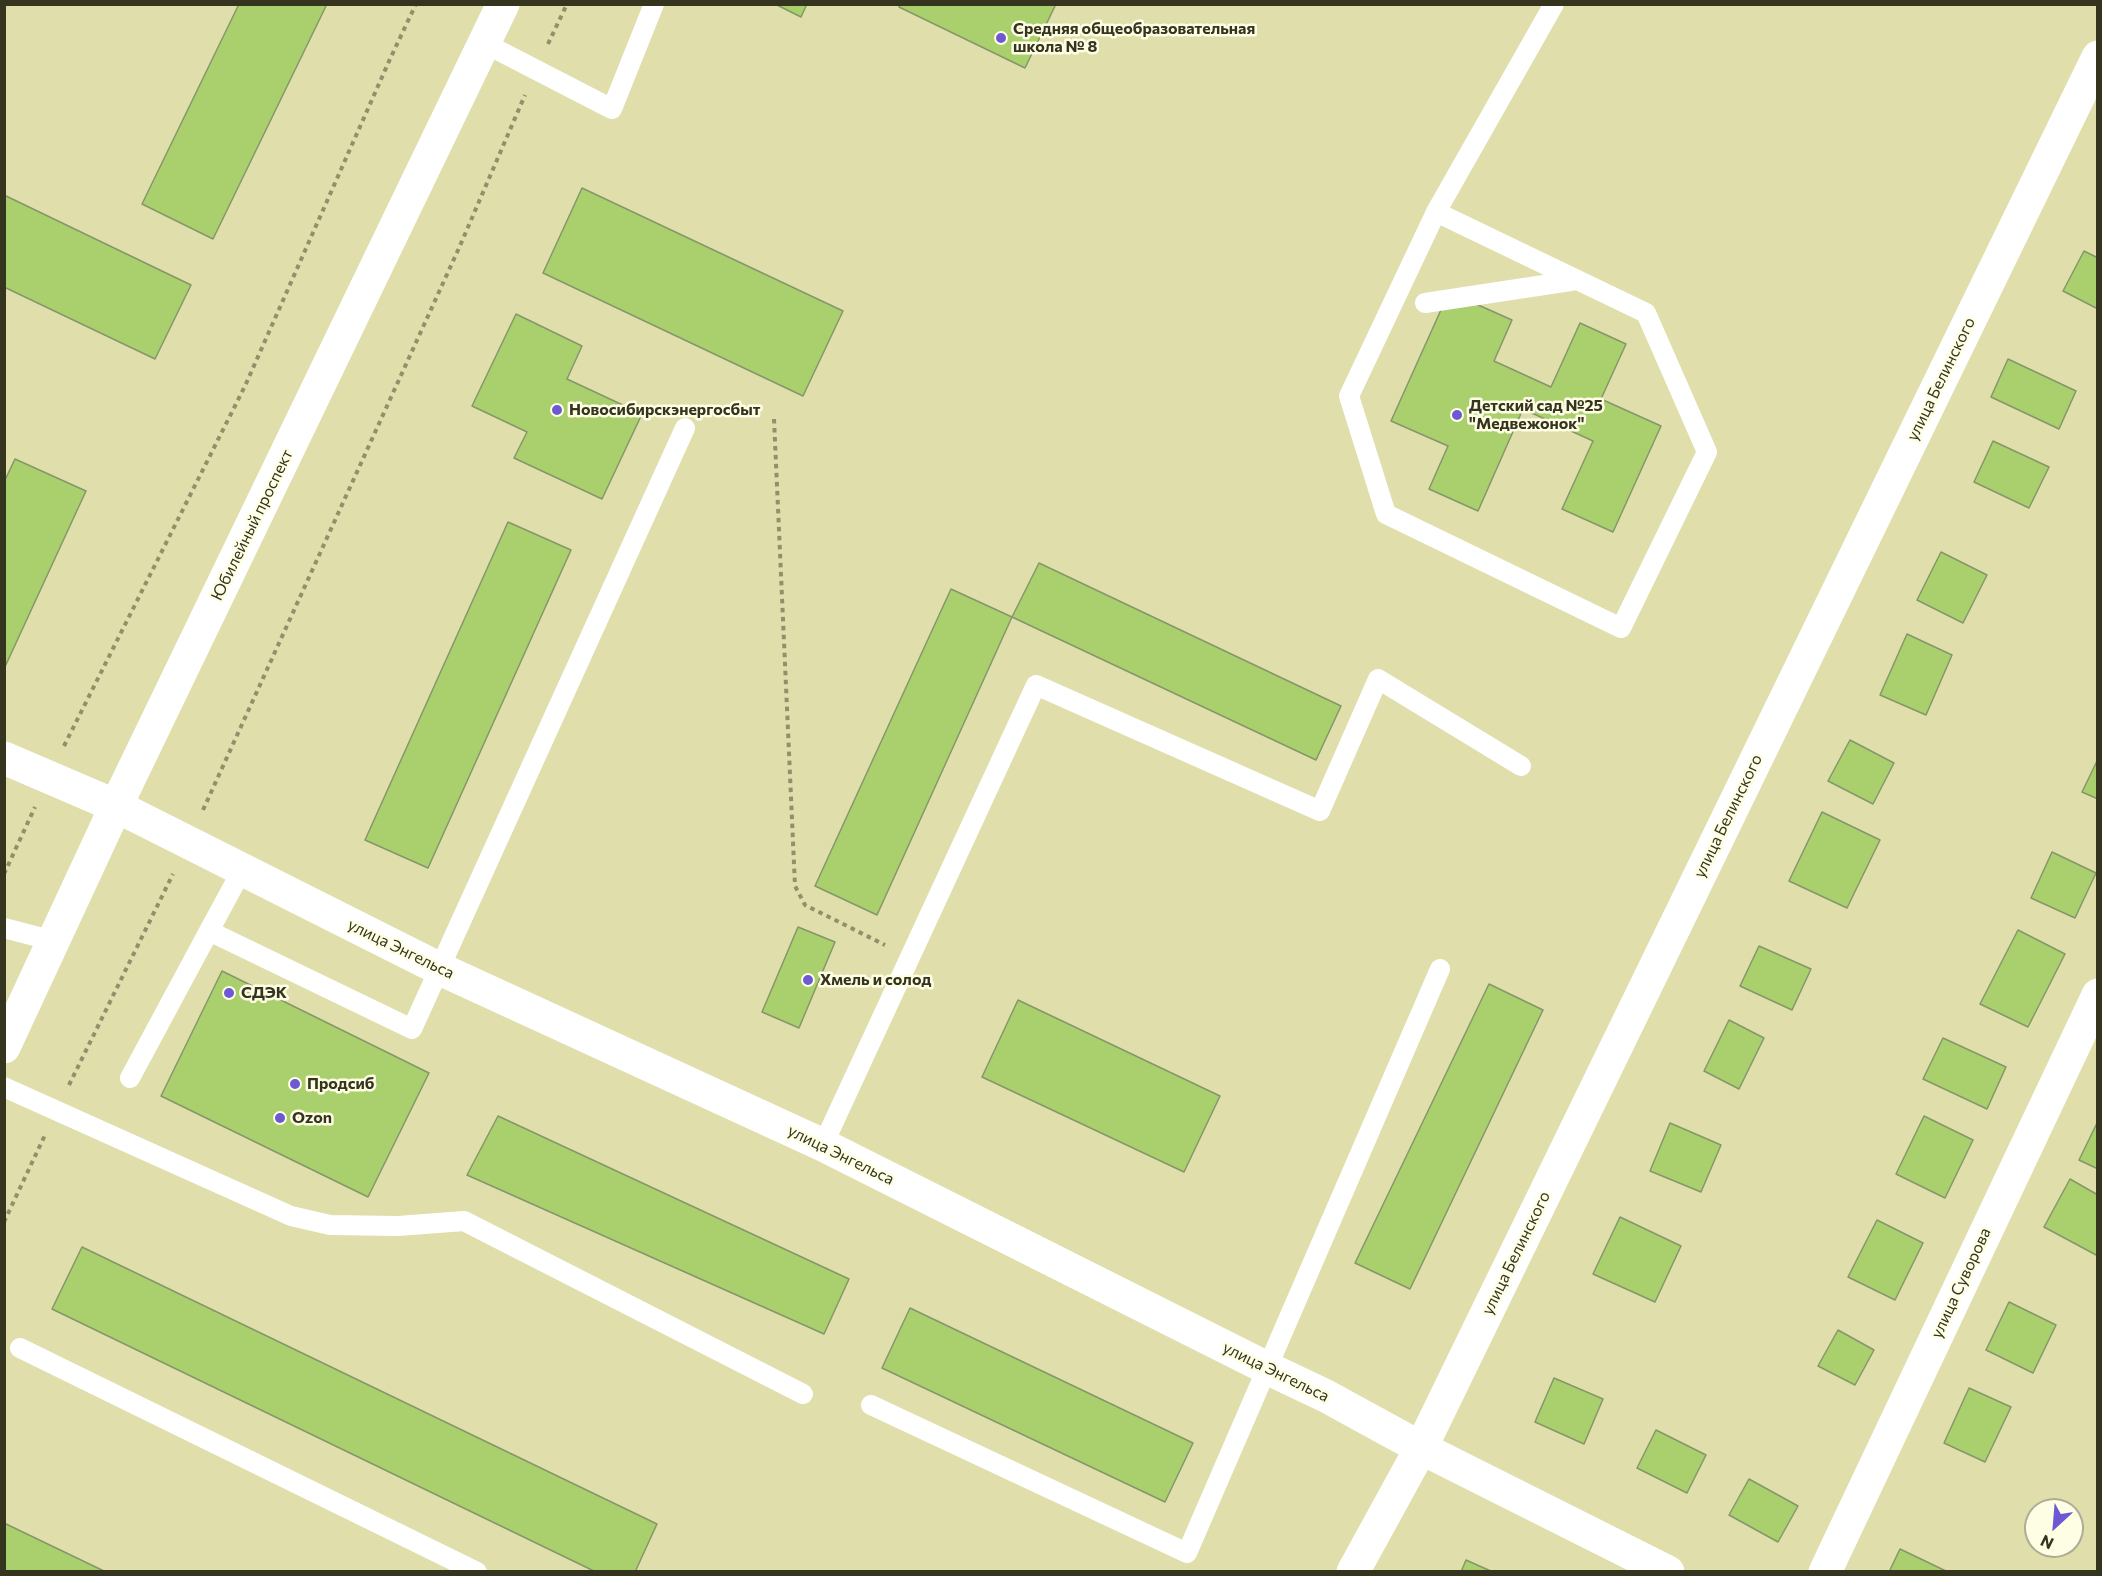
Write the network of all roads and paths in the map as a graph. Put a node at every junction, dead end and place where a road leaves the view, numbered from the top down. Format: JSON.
{"nodes":[{"id":1,"x":416,"y":4,"type":"edge"},
{"id":2,"x":503,"y":4,"type":"edge"},
{"id":3,"x":567,"y":4,"type":"edge"},
{"id":4,"x":654,"y":4,"type":"edge"},
{"id":5,"x":1554,"y":4,"type":"edge"},
{"id":6,"x":484,"y":43,"type":"junction"},
{"id":7,"x":2097,"y":57,"type":"edge"},
{"id":8,"x":536,"y":70,"type":"junction"},
{"id":9,"x":1436,"y":212,"type":"junction"},
{"id":10,"x":1577,"y":280,"type":"junction"},
{"id":11,"x":1425,"y":303,"type":"dead end"},
{"id":12,"x":774,"y":418,"type":"dead end"},
{"id":13,"x":685,"y":428,"type":"dead end"},
{"id":14,"x":4,"y":758,"type":"edge"},
{"id":15,"x":1521,"y":766,"type":"dead end"},
{"id":16,"x":48,"y":778,"type":"junction"},
{"id":17,"x":116,"y":806,"type":"junction"},
{"id":18,"x":188,"y":843,"type":"junction"},
{"id":19,"x":242,"y":870,"type":"junction"},
{"id":20,"x":4,"y":874,"type":"edge"},
{"id":21,"x":4,"y":928,"type":"edge"},
{"id":22,"x":209,"y":931,"type":"junction"},
{"id":23,"x":54,"y":941,"type":"junction"},
{"id":24,"x":910,"y":957,"type":"junction"},
{"id":25,"x":440,"y":969,"type":"junction"},
{"id":26,"x":1440,"y":969,"type":"dead end"},
{"id":27,"x":2097,"y":995,"type":"edge"},
{"id":28,"x":4,"y":1047,"type":"edge"},
{"id":29,"x":129,"y":1078,"type":"dead end"},
{"id":30,"x":4,"y":1087,"type":"edge"},
{"id":31,"x":57,"y":1110,"type":"junction"},
{"id":32,"x":823,"y":1145,"type":"junction"},
{"id":33,"x":4,"y":1222,"type":"edge"},
{"id":34,"x":20,"y":1348,"type":"dead end"},
{"id":35,"x":1267,"y":1368,"type":"junction"},
{"id":36,"x":803,"y":1394,"type":"dead end"},
{"id":37,"x":871,"y":1405,"type":"dead end"},
{"id":38,"x":1421,"y":1448,"type":"junction"},
{"id":39,"x":477,"y":1572,"type":"edge"},
{"id":40,"x":1353,"y":1572,"type":"edge"},
{"id":41,"x":1668,"y":1572,"type":"edge"},
{"id":42,"x":1825,"y":1572,"type":"edge"}],
"edges":[{"from":1,"to":16,"type":"path"},
{"from":2,"to":6,"type":"street","name":"Юбилейный проспект"},
{"from":3,"to":8,"type":"path"},
{"from":4,"to":8,"type":"lane"},
{"from":5,"to":9,"type":"lane"},
{"from":6,"to":8,"type":"lane"},
{"from":6,"to":17,"type":"street","name":"Юбилейный проспект"},
{"from":7,"to":38,"type":"street","name":"улица Белинского"},
{"from":8,"to":18,"type":"path"},
{"from":9,"to":10,"type":"lane"},
{"from":9,"to":10,"type":"lane"},
{"from":10,"to":11,"type":"lane"},
{"from":12,"to":24,"type":"path"},
{"from":13,"to":25,"type":"lane"},
{"from":14,"to":16,"type":"street","name":"улица Энгельса"},
{"from":15,"to":24,"type":"lane"},
{"from":16,"to":17,"type":"street","name":"улица Энгельса"},
{"from":16,"to":20,"type":"path"},
{"from":17,"to":18,"type":"street","name":"улица Энгельса"},
{"from":17,"to":23,"type":"street","name":"Юбилейный проспект"},
{"from":18,"to":19,"type":"street","name":"улица Энгельса"},
{"from":18,"to":31,"type":"path"},
{"from":19,"to":22,"type":"lane"},
{"from":19,"to":25,"type":"street","name":"улица Энгельса"},
{"from":21,"to":23,"type":"lane"},
{"from":22,"to":25,"type":"lane"},
{"from":22,"to":29,"type":"lane"},
{"from":23,"to":28,"type":"street","name":"Юбилейный проспект"},
{"from":24,"to":32,"type":"lane"},
{"from":25,"to":32,"type":"street","name":"улица Энгельса"},
{"from":26,"to":35,"type":"lane"},
{"from":27,"to":42,"type":"street","name":"улица Суворова"},
{"from":30,"to":31,"type":"lane"},
{"from":31,"to":33,"type":"path"},
{"from":31,"to":36,"type":"lane"},
{"from":32,"to":35,"type":"street","name":"улица Энгельса"},
{"from":34,"to":39,"type":"lane"},
{"from":35,"to":37,"type":"lane"},
{"from":35,"to":38,"type":"street","name":"улица Энгельса"},
{"from":38,"to":40,"type":"street","name":"улица Белинского"},
{"from":38,"to":41,"type":"street","name":"улица Энгельса"}]}
